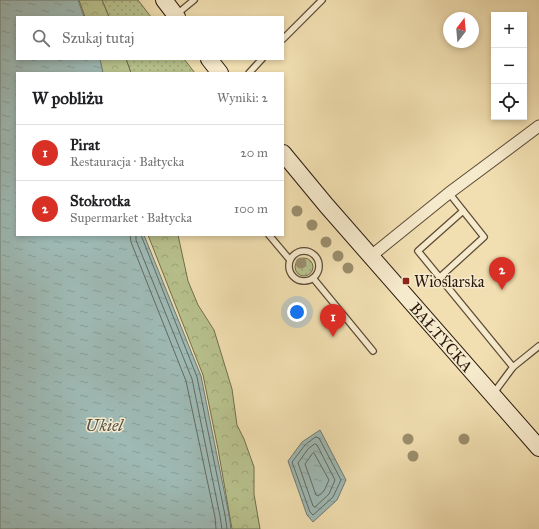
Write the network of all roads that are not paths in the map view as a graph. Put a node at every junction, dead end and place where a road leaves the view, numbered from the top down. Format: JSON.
{"nodes":[{"id":1,"x":164,"y":0,"type":"edge"},
{"id":2,"x":194,"y":0,"type":"edge"},
{"id":3,"x":322,"y":0,"type":"edge"},
{"id":4,"x":176,"y":16,"type":"edge"},
{"id":5,"x":284,"y":38,"type":"edge"},
{"id":6,"x":210,"y":60,"type":"edge"},
{"id":7,"x":261,"y":60,"type":"edge"},
{"id":8,"x":219,"y":72,"type":"edge"},
{"id":9,"x":250,"y":72,"type":"edge"},
{"id":10,"x":539,"y":126,"type":"edge"},
{"id":11,"x":284,"y":154,"type":"edge"},
{"id":12,"x":449,"y":194,"type":"junction"},
{"id":13,"x":463,"y":211,"type":"junction"},
{"id":14,"x":270,"y":236,"type":"edge"},
{"id":15,"x":371,"y":256,"type":"junction"},
{"id":16,"x":290,"y":260,"type":"junction"},
{"id":17,"x":313,"y":278,"type":"junction"},
{"id":18,"x":440,"y":278,"type":"junction"},
{"id":19,"x":539,"y":346,"type":"edge"},
{"id":20,"x":373,"y":351,"type":"dead end"},
{"id":21,"x":513,"y":367,"type":"junction"},
{"id":22,"x":493,"y":394,"type":"junction"},
{"id":23,"x":539,"y":448,"type":"edge"}],
"edges":[{"from":1,"to":4,"type":"main road"},
{"from":2,"to":4,"type":"lane"},
{"from":3,"to":5,"type":"lane"},
{"from":6,"to":8,"type":"main road"},
{"from":7,"to":9,"type":"lane"},
{"from":10,"to":12,"type":"street"},
{"from":11,"to":15,"type":"main road","name":"BAŁTYCKA"},
{"from":12,"to":13,"type":"lane"},
{"from":12,"to":15,"type":"street"},
{"from":13,"to":18,"type":"lane"},
{"from":13,"to":18,"type":"lane"},
{"from":14,"to":16,"type":"lane"},
{"from":15,"to":22,"type":"main road","name":"BAŁTYCKA"},
{"from":16,"to":17,"type":"lane"},
{"from":16,"to":17,"type":"lane"},
{"from":17,"to":20,"type":"lane"},
{"from":18,"to":21,"type":"lane"},
{"from":19,"to":21,"type":"lane"},
{"from":21,"to":22,"type":"lane"},
{"from":22,"to":23,"type":"main road","name":"BAŁTYCKA"}]}
